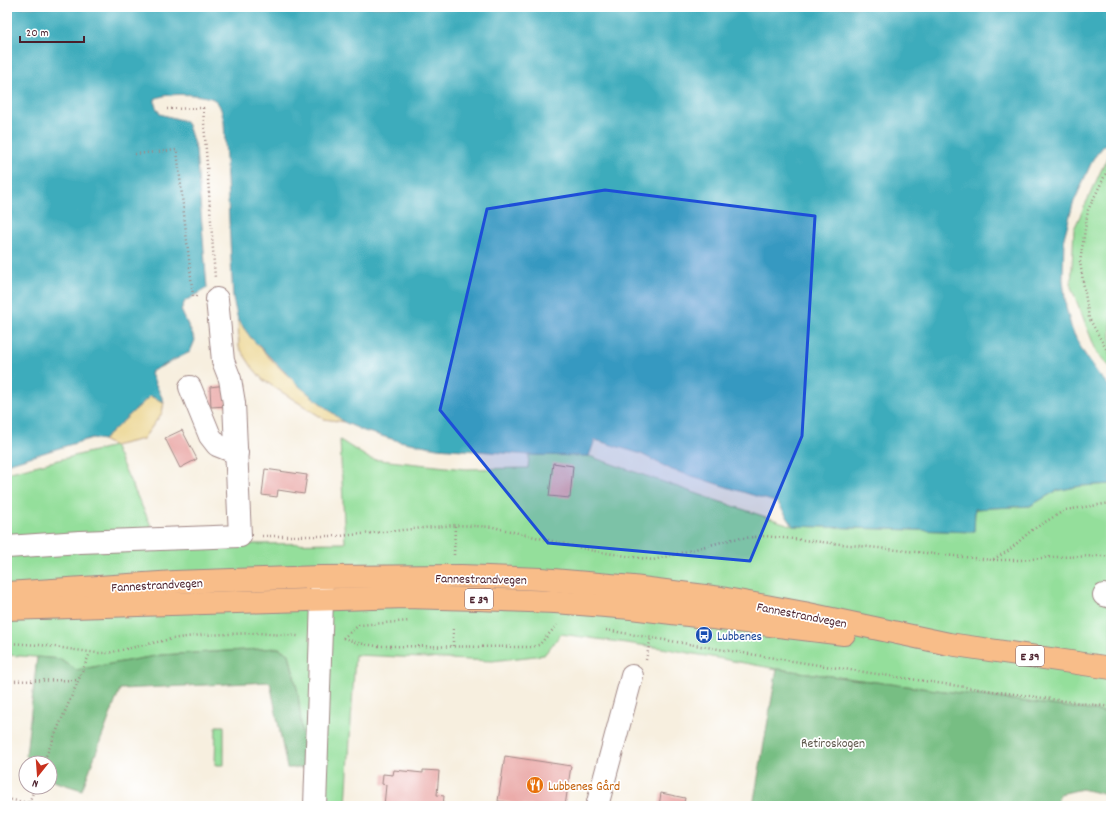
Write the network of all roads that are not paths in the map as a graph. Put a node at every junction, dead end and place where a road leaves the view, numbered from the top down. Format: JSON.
{"nodes":[{"id":1,"x":217,"y":299,"type":"road end"},
{"id":2,"x":190,"y":387,"type":"dead end"},
{"id":3,"x":237,"y":453,"type":"junction"},
{"id":4,"x":7,"y":547,"type":"edge"},
{"id":5,"x":321,"y":577,"type":"junction"},
{"id":6,"x":7,"y":593,"type":"edge"},
{"id":7,"x":322,"y":600,"type":"junction"},
{"id":8,"x":7,"y":609,"type":"edge"},
{"id":9,"x":949,"y":644,"type":"junction"},
{"id":10,"x":1111,"y":668,"type":"edge"},
{"id":11,"x":632,"y":676,"type":"dead end"},
{"id":12,"x":316,"y":806,"type":"edge"},
{"id":13,"x":597,"y":806,"type":"edge"}],
"edges":[{"from":1,"to":3,"type":"street"},
{"from":2,"to":3,"type":"street"},
{"from":3,"to":4,"type":"street"},
{"from":5,"to":6,"type":"highway","name":"Fannestrandvegen","number":"E 39"},
{"from":5,"to":7,"type":"street"},
{"from":5,"to":9,"type":"highway","name":"Fannestrandvegen","number":"E 39"},
{"from":7,"to":8,"type":"highway","name":"Fannestrandvegen","number":"E 39"},
{"from":7,"to":9,"type":"highway","name":"Fannestrandvegen","number":"E 39"},
{"from":7,"to":12,"type":"street"},
{"from":9,"to":10,"type":"highway","name":"Fannestrandvegen","number":"E 39"},
{"from":11,"to":13,"type":"street"}]}
